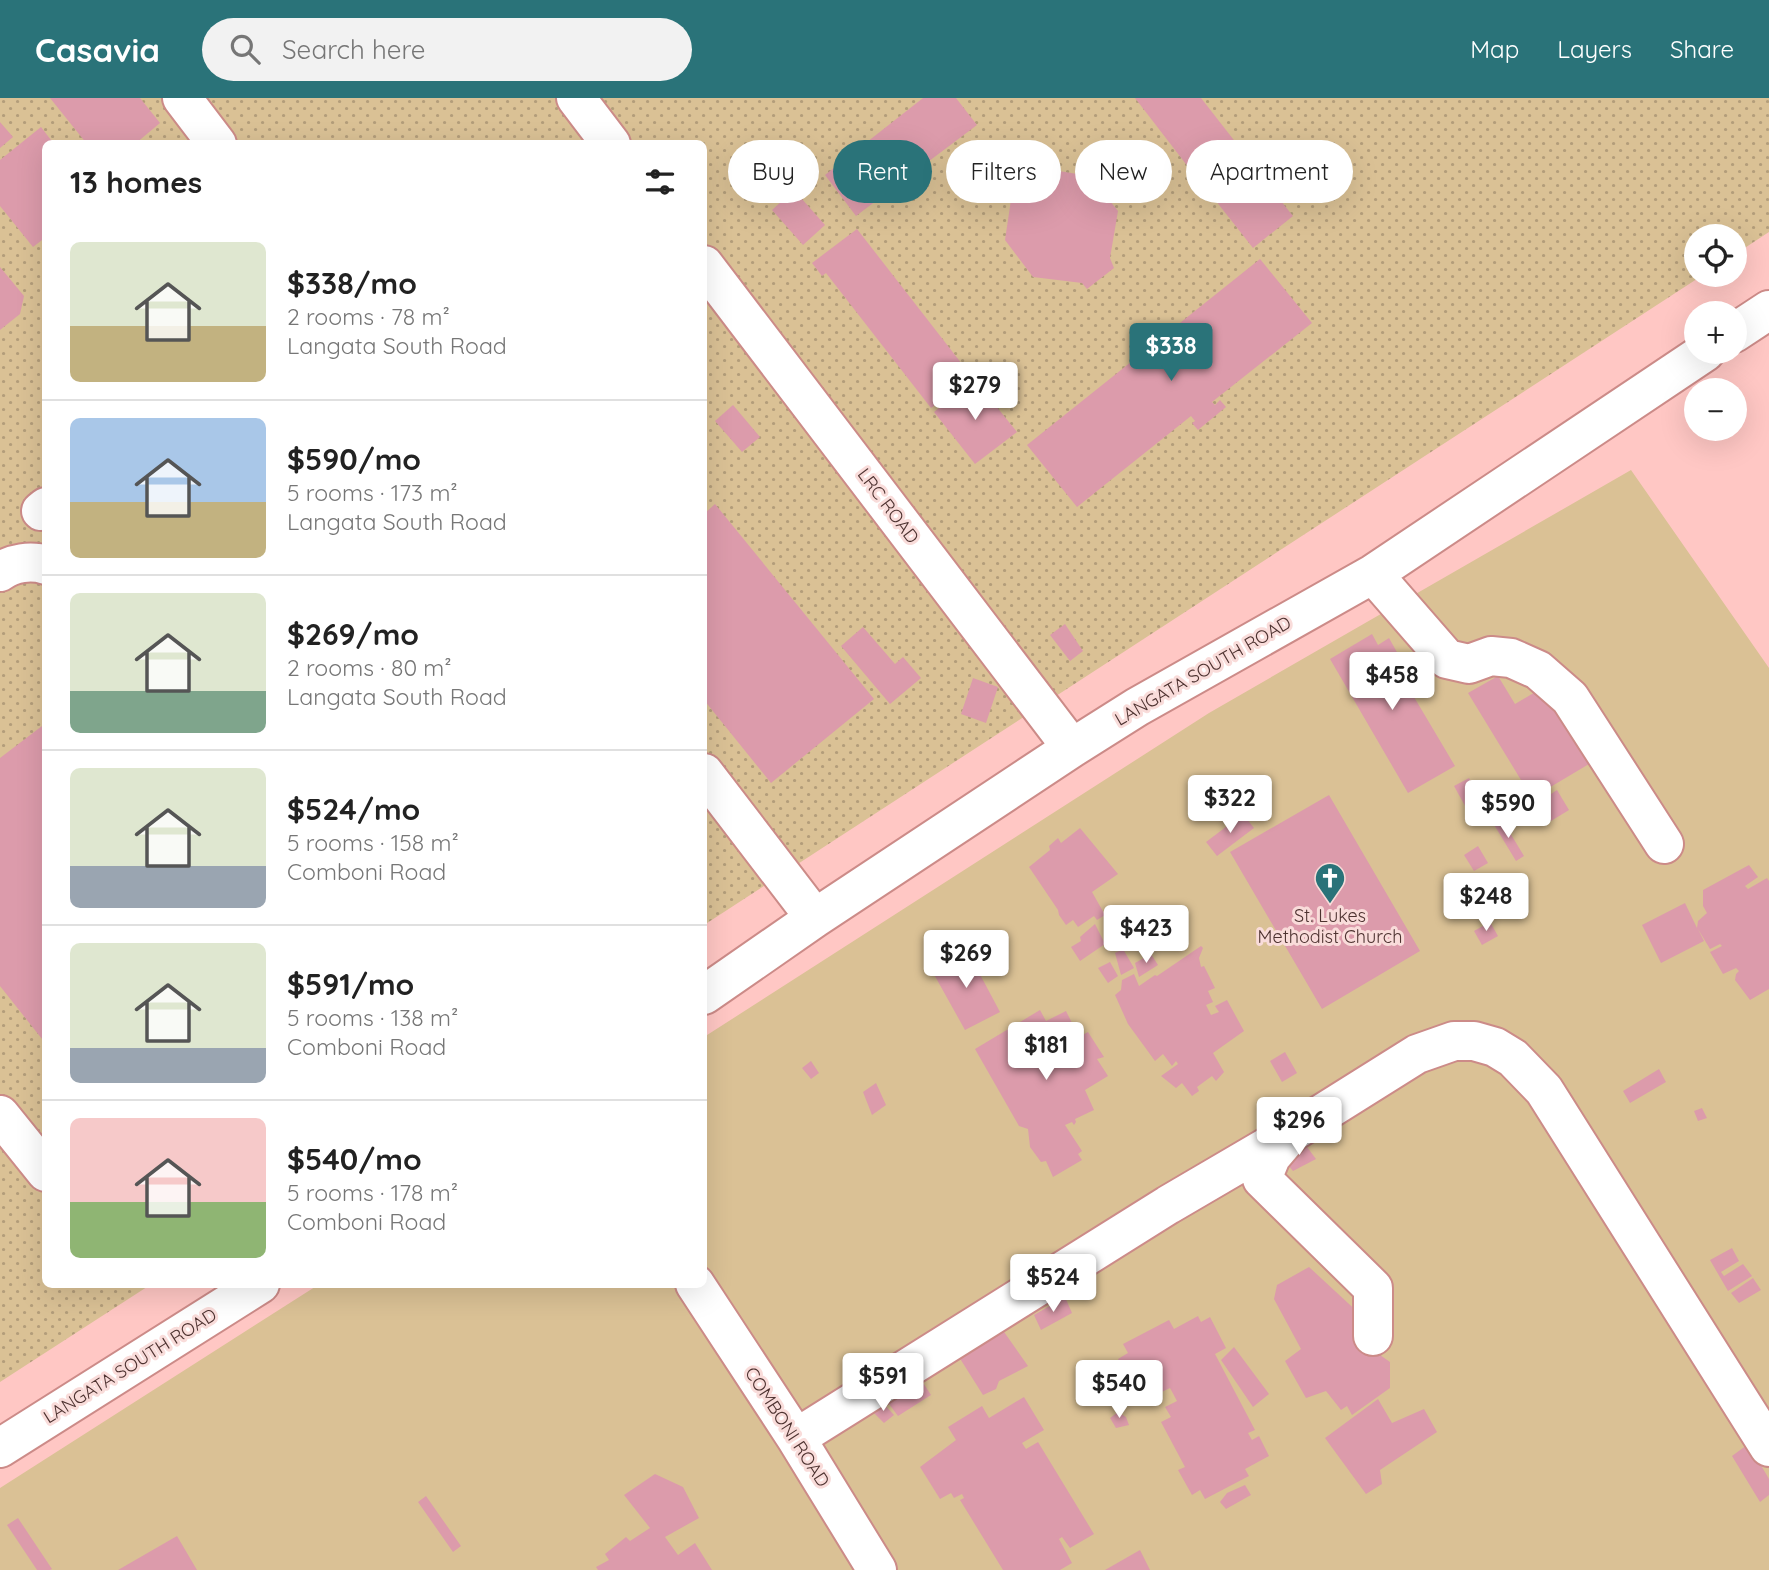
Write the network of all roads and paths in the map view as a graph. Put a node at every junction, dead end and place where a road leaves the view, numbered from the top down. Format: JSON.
{"nodes":[{"id":1,"x":182,"y":98,"type":"edge"},
{"id":2,"x":576,"y":98,"type":"edge"},
{"id":3,"x":214,"y":140,"type":"edge"},
{"id":4,"x":608,"y":140,"type":"edge"},
{"id":5,"x":707,"y":269,"type":"edge"},
{"id":6,"x":1769,"y":310,"type":"edge"},
{"id":7,"x":1747,"y":324,"type":"edge"},
{"id":8,"x":1687,"y":364,"type":"edge"},
{"id":9,"x":42,"y":564,"type":"edge"},
{"id":10,"x":0,"y":572,"type":"edge"},
{"id":11,"x":1373,"y":574,"type":"junction"},
{"id":12,"x":1072,"y":748,"type":"junction"},
{"id":13,"x":707,"y":777,"type":"edge"},
{"id":14,"x":1664,"y":844,"type":"dead end"},
{"id":15,"x":815,"y":918,"type":"junction"},
{"id":16,"x":707,"y":993,"type":"edge"},
{"id":17,"x":0,"y":1115,"type":"edge"},
{"id":18,"x":1291,"y":1133,"type":"junction"},
{"id":19,"x":42,"y":1167,"type":"edge"},
{"id":20,"x":254,"y":1288,"type":"edge"},
{"id":21,"x":698,"y":1288,"type":"edge"},
{"id":22,"x":1373,"y":1336,"type":"dead end"},
{"id":23,"x":796,"y":1438,"type":"junction"},
{"id":24,"x":1769,"y":1447,"type":"edge"},
{"id":25,"x":0,"y":1448,"type":"edge"},
{"id":26,"x":877,"y":1570,"type":"edge"}],
"edges":[{"from":1,"to":3,"type":"street"},
{"from":2,"to":4,"type":"street"},
{"from":5,"to":12,"type":"street","name":"LRC ROAD"},
{"from":6,"to":7,"type":"street"},
{"from":8,"to":11,"type":"street","name":"LANGATA SOUTH ROAD"},
{"from":9,"to":10,"type":"street"},
{"from":11,"to":12,"type":"street","name":"LANGATA SOUTH ROAD"},
{"from":11,"to":14,"type":"street"},
{"from":12,"to":15,"type":"street","name":"LANGATA SOUTH ROAD"},
{"from":13,"to":15,"type":"street"},
{"from":15,"to":16,"type":"street","name":"LANGATA SOUTH ROAD"},
{"from":17,"to":19,"type":"street"},
{"from":18,"to":22,"type":"street"},
{"from":18,"to":23,"type":"street"},
{"from":18,"to":24,"type":"street"},
{"from":20,"to":25,"type":"street","name":"LANGATA SOUTH ROAD"},
{"from":21,"to":23,"type":"street","name":"COMBONI ROAD"},
{"from":23,"to":26,"type":"street","name":"COMBONI ROAD"}]}
